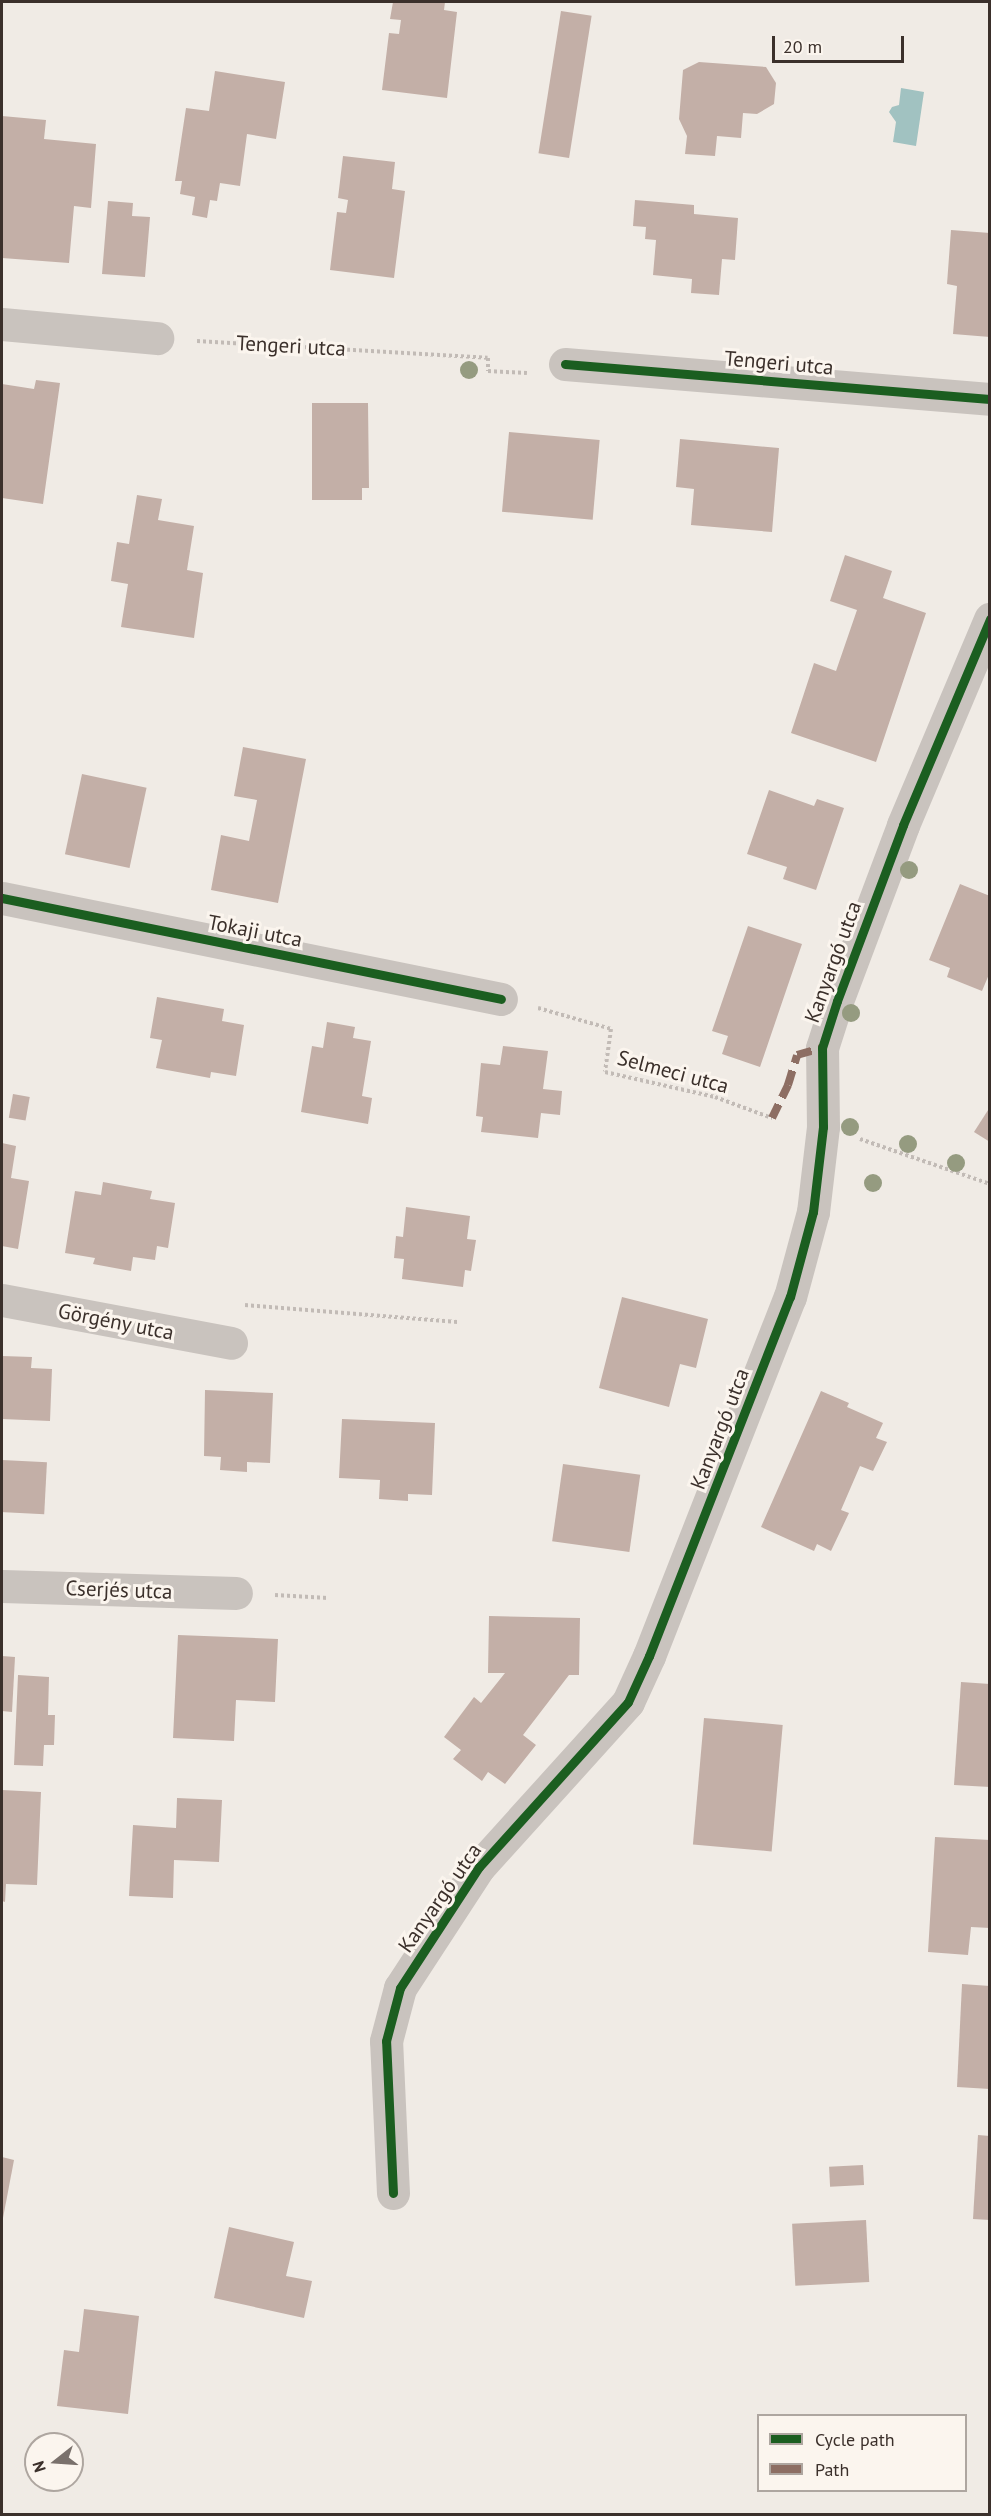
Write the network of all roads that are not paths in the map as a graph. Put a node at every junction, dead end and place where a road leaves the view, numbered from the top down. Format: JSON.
{"nodes":[{"id":1,"x":2,"y":324,"type":"edge"},
{"id":2,"x":157,"y":338,"type":"road end"},
{"id":3,"x":565,"y":364,"type":"road end"},
{"id":4,"x":990,"y":399,"type":"edge"},
{"id":5,"x":990,"y":619,"type":"edge"},
{"id":6,"x":2,"y":898,"type":"edge"},
{"id":7,"x":501,"y":999,"type":"road end"},
{"id":8,"x":2,"y":1300,"type":"edge"},
{"id":9,"x":231,"y":1343,"type":"dead end"},
{"id":10,"x":2,"y":1586,"type":"edge"},
{"id":11,"x":237,"y":1593,"type":"dead end"},
{"id":12,"x":393,"y":2193,"type":"dead end"}],
"edges":[{"from":1,"to":2,"type":"street"},
{"from":3,"to":4,"type":"street","name":"Tengeri utca"},
{"from":5,"to":12,"type":"street","name":"Kanyargó utca"},
{"from":6,"to":7,"type":"street","name":"Tokaji utca"},
{"from":8,"to":9,"type":"street","name":"Görgény utca"},
{"from":10,"to":11,"type":"street","name":"Cserjés utca"}]}
